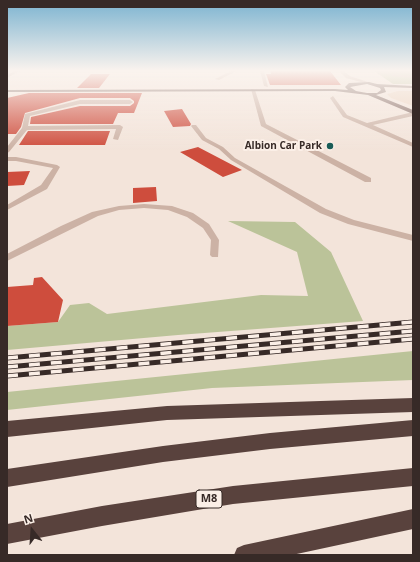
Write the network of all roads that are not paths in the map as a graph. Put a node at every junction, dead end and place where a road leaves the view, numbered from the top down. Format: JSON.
{"nodes":[{"id":1,"x":255,"y":97,"type":"edge"},
{"id":2,"x":376,"y":97,"type":"edge"},
{"id":3,"x":385,"y":97,"type":"edge"},
{"id":4,"x":333,"y":98,"type":"dead end"},
{"id":5,"x":130,"y":102,"type":"dead end"},
{"id":6,"x":395,"y":104,"type":"junction"},
{"id":7,"x":413,"y":113,"type":"edge"},
{"id":8,"x":346,"y":117,"type":"junction"},
{"id":9,"x":337,"y":119,"type":"dead end"},
{"id":10,"x":367,"y":125,"type":"junction"},
{"id":11,"x":194,"y":126,"type":"dead end"},
{"id":12,"x":24,"y":128,"type":"junction"},
{"id":13,"x":116,"y":139,"type":"dead end"},
{"id":14,"x":413,"y":145,"type":"edge"},
{"id":15,"x":7,"y":151,"type":"edge"},
{"id":16,"x":25,"y":155,"type":"dead end"},
{"id":17,"x":7,"y":156,"type":"edge"},
{"id":18,"x":7,"y":159,"type":"edge"},
{"id":19,"x":368,"y":180,"type":"dead end"},
{"id":20,"x":7,"y":208,"type":"edge"},
{"id":21,"x":413,"y":238,"type":"edge"},
{"id":22,"x":215,"y":255,"type":"dead end"},
{"id":23,"x":7,"y":258,"type":"edge"},
{"id":24,"x":413,"y":405,"type":"edge"},
{"id":25,"x":413,"y":428,"type":"edge"},
{"id":26,"x":7,"y":429,"type":"edge"},
{"id":27,"x":413,"y":476,"type":"edge"},
{"id":28,"x":7,"y":478,"type":"edge"},
{"id":29,"x":413,"y":519,"type":"edge"},
{"id":30,"x":7,"y":534,"type":"edge"},
{"id":31,"x":244,"y":555,"type":"edge"}],
"edges":[{"from":1,"to":19,"type":"street"},
{"from":2,"to":6,"type":"main road"},
{"from":3,"to":6,"type":"main road"},
{"from":4,"to":8,"type":"street"},
{"from":5,"to":12,"type":"street"},
{"from":6,"to":7,"type":"main road"},
{"from":7,"to":10,"type":"street"},
{"from":8,"to":9,"type":"street"},
{"from":8,"to":10,"type":"street"},
{"from":10,"to":14,"type":"street"},
{"from":11,"to":21,"type":"street"},
{"from":12,"to":13,"type":"street"},
{"from":12,"to":15,"type":"street"},
{"from":16,"to":17,"type":"street"},
{"from":18,"to":20,"type":"street"},
{"from":22,"to":23,"type":"street"},
{"from":24,"to":26,"type":"highway"},
{"from":25,"to":28,"type":"highway"},
{"from":27,"to":30,"type":"highway","number":"M8"},
{"from":29,"to":31,"type":"highway"}]}
